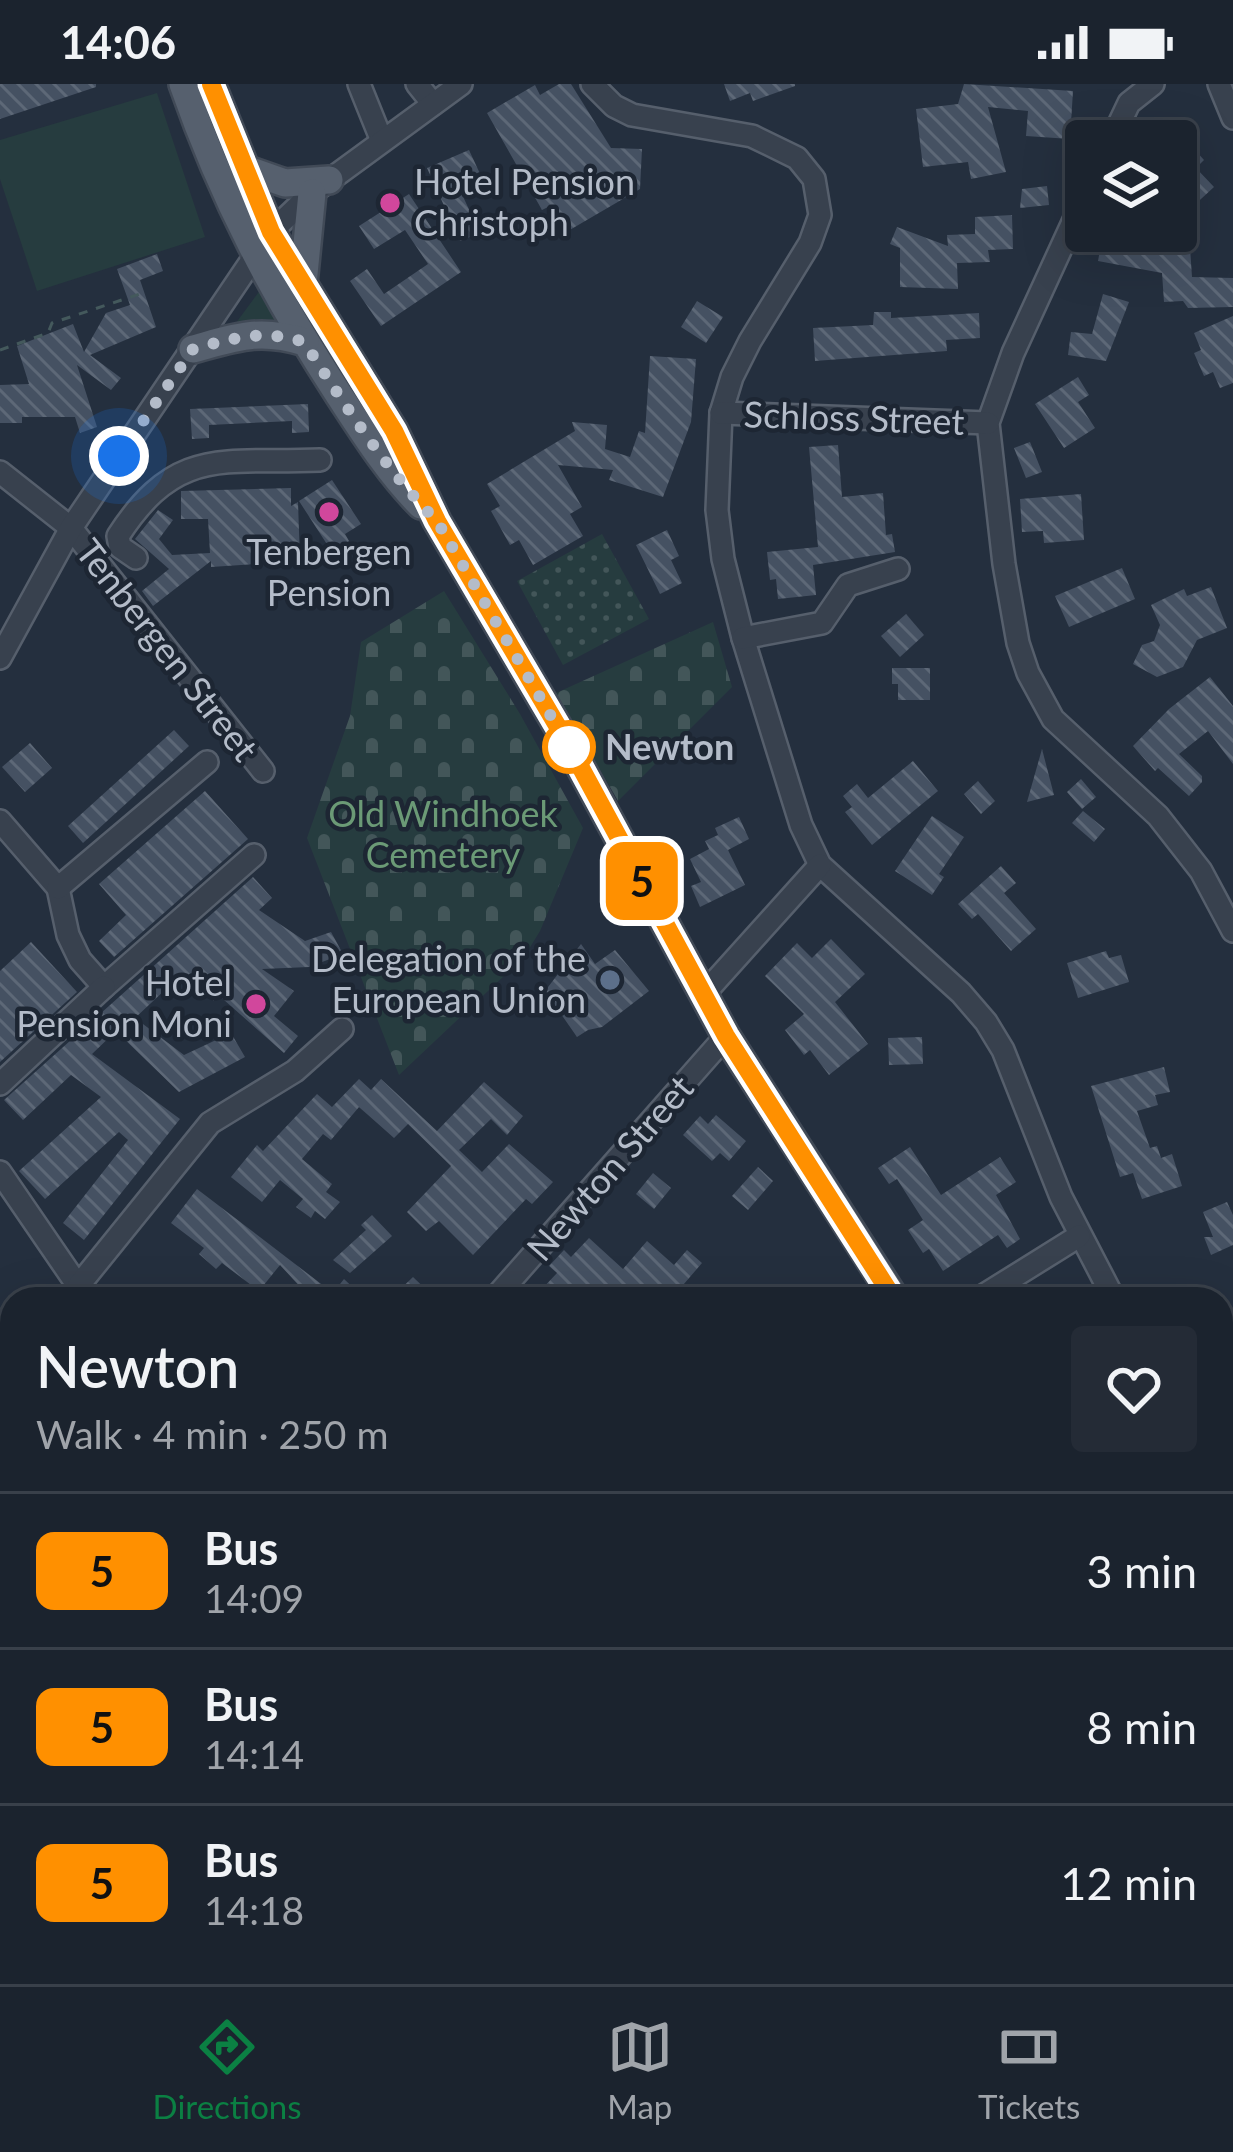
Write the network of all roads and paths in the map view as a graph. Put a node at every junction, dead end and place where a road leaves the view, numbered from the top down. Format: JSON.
{"nodes":[{"id":1,"x":183,"y":84,"type":"edge"},
{"id":2,"x":211,"y":84,"type":"edge"},
{"id":3,"x":359,"y":84,"type":"edge"},
{"id":4,"x":417,"y":84,"type":"edge"},
{"id":5,"x":460,"y":84,"type":"edge"},
{"id":6,"x":592,"y":84,"type":"edge"},
{"id":7,"x":1154,"y":84,"type":"edge"},
{"id":8,"x":1220,"y":84,"type":"edge"},
{"id":9,"x":433,"y":104,"type":"junction"},
{"id":10,"x":1233,"y":118,"type":"edge"},
{"id":11,"x":1121,"y":120,"type":"edge"},
{"id":12,"x":382,"y":141,"type":"junction"},
{"id":13,"x":245,"y":169,"type":"junction"},
{"id":14,"x":320,"y":187,"type":"junction"},
{"id":15,"x":271,"y":232,"type":"junction"},
{"id":16,"x":1065,"y":240,"type":"edge"},
{"id":17,"x":255,"y":257,"type":"junction"},
{"id":18,"x":303,"y":284,"type":"junction"},
{"id":19,"x":143,"y":293,"type":"dead end"},
{"id":20,"x":304,"y":342,"type":"junction"},
{"id":21,"x":193,"y":349,"type":"junction"},
{"id":22,"x":0,"y":350,"type":"edge"},
{"id":23,"x":721,"y":413,"type":"junction"},
{"id":24,"x":988,"y":423,"type":"junction"},
{"id":25,"x":320,"y":460,"type":"dead end"},
{"id":26,"x":0,"y":472,"type":"edge"},
{"id":27,"x":437,"y":521,"type":"junction"},
{"id":28,"x":71,"y":528,"type":"junction"},
{"id":29,"x":898,"y":569,"type":"dead end"},
{"id":30,"x":118,"y":589,"type":"junction"},
{"id":31,"x":742,"y":638,"type":"junction"},
{"id":32,"x":0,"y":658,"type":"edge"},
{"id":33,"x":207,"y":762,"type":"dead end"},
{"id":34,"x":263,"y":771,"type":"dead end"},
{"id":35,"x":0,"y":821,"type":"edge"},
{"id":36,"x":254,"y":856,"type":"dead end"},
{"id":37,"x":820,"y":866,"type":"junction"},
{"id":38,"x":58,"y":888,"type":"junction"},
{"id":39,"x":1233,"y":931,"type":"edge"},
{"id":40,"x":104,"y":987,"type":"junction"},
{"id":41,"x":702,"y":996,"type":"junction"},
{"id":42,"x":342,"y":1029,"type":"dead end"},
{"id":43,"x":726,"y":1036,"type":"junction"},
{"id":44,"x":0,"y":1084,"type":"edge"},
{"id":45,"x":0,"y":1172,"type":"edge"},
{"id":46,"x":1079,"y":1236,"type":"junction"},
{"id":47,"x":80,"y":1287,"type":"edge"},
{"id":48,"x":87,"y":1287,"type":"edge"},
{"id":49,"x":505,"y":1287,"type":"edge"},
{"id":50,"x":887,"y":1287,"type":"edge"},
{"id":51,"x":997,"y":1287,"type":"edge"},
{"id":52,"x":1107,"y":1287,"type":"edge"}],
"edges":[{"from":1,"to":17,"type":"main road"},
{"from":2,"to":13,"type":"main road"},
{"from":3,"to":12,"type":"street"},
{"from":4,"to":9,"type":"street"},
{"from":5,"to":9,"type":"street"},
{"from":6,"to":23,"type":"street"},
{"from":7,"to":11,"type":"street"},
{"from":8,"to":10,"type":"street"},
{"from":9,"to":12,"type":"street"},
{"from":12,"to":14,"type":"street"},
{"from":13,"to":14,"type":"main road"},
{"from":13,"to":15,"type":"main road"},
{"from":14,"to":15,"type":"street"},
{"from":14,"to":18,"type":"main road"},
{"from":15,"to":17,"type":"street"},
{"from":15,"to":18,"type":"main road"},
{"from":16,"to":24,"type":"street"},
{"from":17,"to":20,"type":"main road"},
{"from":17,"to":21,"type":"street"},
{"from":18,"to":27,"type":"main road"},
{"from":19,"to":22,"type":"path"},
{"from":20,"to":21,"type":"main road"},
{"from":20,"to":27,"type":"main road"},
{"from":21,"to":28,"type":"street"},
{"from":23,"to":24,"type":"street","name":"Schloss Street"},
{"from":23,"to":31,"type":"street"},
{"from":24,"to":39,"type":"street"},
{"from":25,"to":30,"type":"street"},
{"from":26,"to":28,"type":"street","name":"Tenbergen Street"},
{"from":27,"to":41,"type":"main road"},
{"from":28,"to":30,"type":"street","name":"Tenbergen Street"},
{"from":28,"to":32,"type":"street"},
{"from":29,"to":31,"type":"street"},
{"from":30,"to":34,"type":"street","name":"Tenbergen Street"},
{"from":31,"to":37,"type":"street"},
{"from":33,"to":38,"type":"street"},
{"from":35,"to":38,"type":"street"},
{"from":36,"to":40,"type":"street"},
{"from":37,"to":41,"type":"street"},
{"from":37,"to":46,"type":"street"},
{"from":38,"to":40,"type":"street"},
{"from":40,"to":44,"type":"street"},
{"from":41,"to":43,"type":"main road"},
{"from":42,"to":48,"type":"street"},
{"from":43,"to":49,"type":"street","name":"Newton Street"},
{"from":43,"to":50,"type":"main road"},
{"from":45,"to":47,"type":"street"},
{"from":46,"to":51,"type":"street"},
{"from":46,"to":52,"type":"street"}]}
